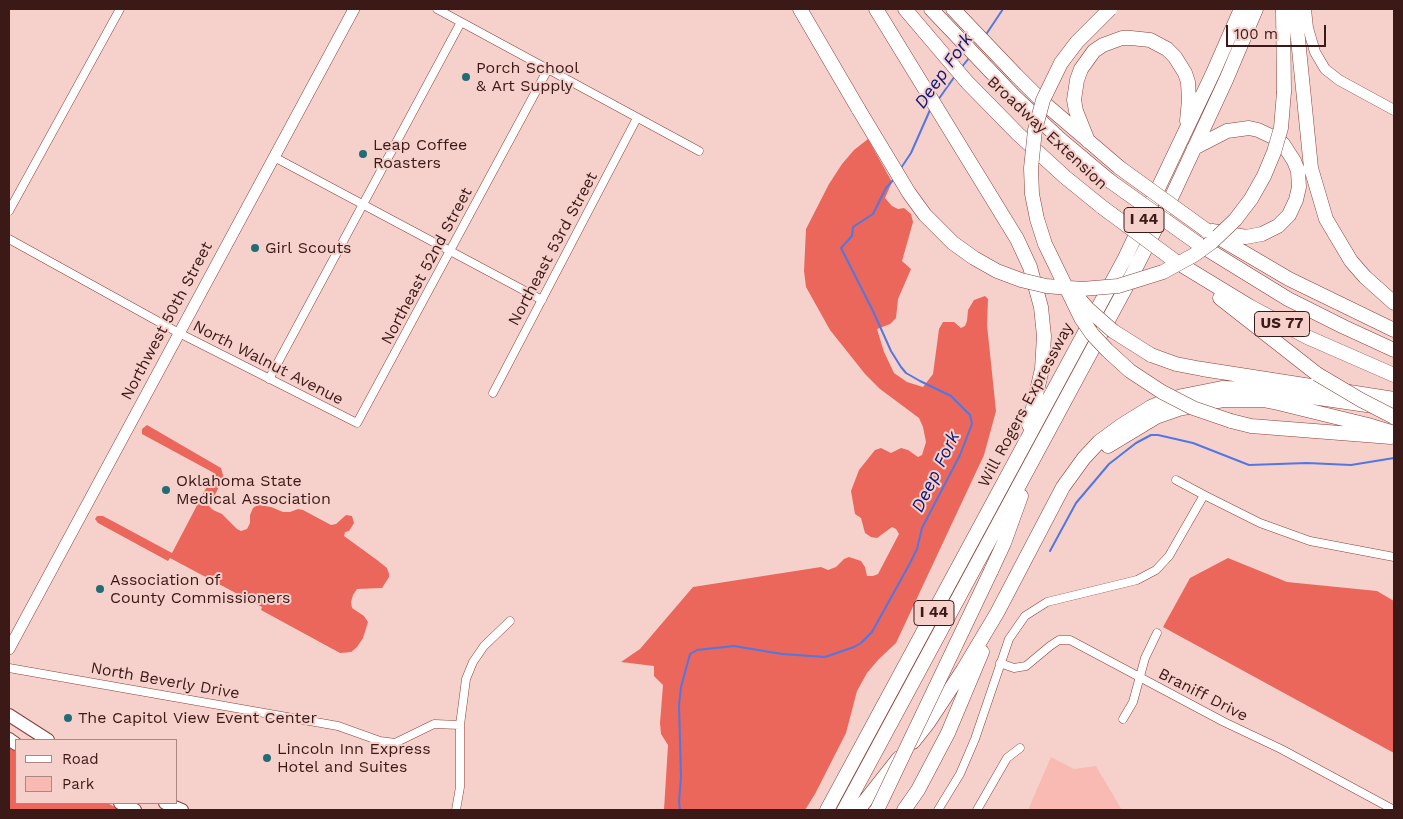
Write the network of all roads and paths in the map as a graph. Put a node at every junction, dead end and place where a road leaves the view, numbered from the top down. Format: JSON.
{"nodes":[{"id":1,"x":120,"y":9,"type":"edge"},
{"id":2,"x":354,"y":9,"type":"edge"},
{"id":3,"x":437,"y":9,"type":"edge"},
{"id":4,"x":800,"y":9,"type":"edge"},
{"id":5,"x":876,"y":9,"type":"edge"},
{"id":6,"x":905,"y":9,"type":"edge"},
{"id":7,"x":931,"y":9,"type":"edge"},
{"id":8,"x":1110,"y":9,"type":"edge"},
{"id":9,"x":1241,"y":9,"type":"edge"},
{"id":10,"x":1256,"y":9,"type":"edge"},
{"id":11,"x":1282,"y":9,"type":"edge"},
{"id":12,"x":1295,"y":9,"type":"edge"},
{"id":13,"x":1306,"y":9,"type":"edge"},
{"id":14,"x":954,"y":10,"type":"edge"},
{"id":15,"x":461,"y":22,"type":"junction"},
{"id":16,"x":548,"y":69,"type":"junction"},
{"id":17,"x":1394,"y":110,"type":"edge"},
{"id":18,"x":637,"y":118,"type":"junction"},
{"id":19,"x":1187,"y":129,"type":"junction"},
{"id":20,"x":1088,"y":141,"type":"junction"},
{"id":21,"x":1194,"y":148,"type":"junction"},
{"id":22,"x":700,"y":151,"type":"dead end"},
{"id":23,"x":274,"y":156,"type":"junction"},
{"id":24,"x":363,"y":204,"type":"junction"},
{"id":25,"x":9,"y":211,"type":"edge"},
{"id":26,"x":1206,"y":230,"type":"junction"},
{"id":27,"x":9,"y":239,"type":"edge"},
{"id":28,"x":451,"y":251,"type":"junction"},
{"id":29,"x":1175,"y":261,"type":"junction"},
{"id":30,"x":1056,"y":267,"type":"junction"},
{"id":31,"x":542,"y":300,"type":"junction"},
{"id":32,"x":1394,"y":303,"type":"edge"},
{"id":33,"x":1394,"y":330,"type":"edge"},
{"id":34,"x":179,"y":334,"type":"junction"},
{"id":35,"x":1394,"y":350,"type":"edge"},
{"id":36,"x":1394,"y":375,"type":"edge"},
{"id":37,"x":269,"y":379,"type":"junction"},
{"id":38,"x":493,"y":392,"type":"dead end"},
{"id":39,"x":1394,"y":399,"type":"edge"},
{"id":40,"x":1394,"y":409,"type":"edge"},
{"id":41,"x":1394,"y":417,"type":"edge"},
{"id":42,"x":357,"y":423,"type":"joint"},
{"id":43,"x":1394,"y":433,"type":"edge"},
{"id":44,"x":1394,"y":437,"type":"edge"},
{"id":45,"x":1022,"y":450,"type":"junction"},
{"id":46,"x":1036,"y":453,"type":"junction"},
{"id":47,"x":1176,"y":480,"type":"dead end"},
{"id":48,"x":1063,"y":487,"type":"junction"},
{"id":49,"x":1204,"y":495,"type":"junction"},
{"id":50,"x":1394,"y":557,"type":"edge"},
{"id":51,"x":997,"y":613,"type":"junction"},
{"id":52,"x":510,"y":621,"type":"dead end"},
{"id":53,"x":1157,"y":633,"type":"dead end"},
{"id":54,"x":9,"y":649,"type":"edge"},
{"id":55,"x":1000,"y":663,"type":"junction"},
{"id":56,"x":9,"y":668,"type":"edge"},
{"id":57,"x":1139,"y":678,"type":"junction"},
{"id":58,"x":9,"y":715,"type":"edge"},
{"id":59,"x":1123,"y":719,"type":"dead end"},
{"id":60,"x":460,"y":724,"type":"junction"},
{"id":61,"x":46,"y":739,"type":"edge"},
{"id":62,"x":1020,"y":748,"type":"dead end"},
{"id":63,"x":846,"y":776,"type":"junction"},
{"id":64,"x":122,"y":804,"type":"edge"},
{"id":65,"x":167,"y":804,"type":"edge"},
{"id":66,"x":135,"y":810,"type":"edge"},
{"id":67,"x":182,"y":810,"type":"edge"},
{"id":68,"x":456,"y":810,"type":"edge"},
{"id":69,"x":818,"y":810,"type":"edge"},
{"id":70,"x":827,"y":810,"type":"edge"},
{"id":71,"x":844,"y":810,"type":"edge"},
{"id":72,"x":858,"y":810,"type":"edge"},
{"id":73,"x":877,"y":810,"type":"edge"},
{"id":74,"x":904,"y":810,"type":"edge"},
{"id":75,"x":938,"y":810,"type":"edge"},
{"id":76,"x":977,"y":810,"type":"edge"},
{"id":77,"x":1394,"y":810,"type":"edge"}],
"edges":[{"from":1,"to":25,"type":"street"},
{"from":2,"to":23,"type":"main road","name":"Northwest 50th Street"},
{"from":3,"to":15,"type":"street"},
{"from":4,"to":11,"type":"highway","bridge":true},
{"from":5,"to":45,"type":"highway"},
{"from":6,"to":29,"type":"highway","name":"Broadway Extension","number":"US 77","bridge":true},
{"from":7,"to":35,"type":"highway","name":"Broadway Extension","number":"US 77","bridge":true},
{"from":8,"to":30,"type":"highway","bridge":true},
{"from":9,"to":19,"type":"highway","name":"Will Rogers Expressway","number":"I 44"},
{"from":10,"to":21,"type":"highway","name":"Will Rogers Expressway","number":"I 44"},
{"from":12,"to":32,"type":"highway"},
{"from":13,"to":17,"type":"street"},
{"from":14,"to":20,"type":"highway"},
{"from":15,"to":16,"type":"street"},
{"from":15,"to":24,"type":"street"},
{"from":16,"to":18,"type":"street"},
{"from":16,"to":28,"type":"street","name":"Northeast 52nd Street"},
{"from":18,"to":22,"type":"street"},
{"from":18,"to":31,"type":"street","name":"Northeast 53rd Street"},
{"from":19,"to":20,"type":"highway"},
{"from":19,"to":45,"type":"highway","name":"Will Rogers Expressway","number":"I 44"},
{"from":20,"to":26,"type":"highway","bridge":true},
{"from":21,"to":26,"type":"highway"},
{"from":21,"to":46,"type":"highway","name":"Will Rogers Expressway","number":"I 44"},
{"from":23,"to":24,"type":"street"},
{"from":23,"to":34,"type":"main road","name":"Northwest 50th Street"},
{"from":24,"to":28,"type":"street"},
{"from":24,"to":37,"type":"street"},
{"from":26,"to":33,"type":"highway"},
{"from":27,"to":34,"type":"street","name":"North Walnut Avenue"},
{"from":28,"to":31,"type":"street"},
{"from":28,"to":42,"type":"street","name":"Northeast 52nd Street"},
{"from":29,"to":36,"type":"highway","name":"Broadway Extension","number":"US 77"},
{"from":29,"to":41,"type":"highway","bridge":true},
{"from":30,"to":39,"type":"highway","bridge":true},
{"from":30,"to":44,"type":"highway","bridge":true},
{"from":31,"to":38,"type":"street","name":"Northeast 53rd Street"},
{"from":34,"to":37,"type":"street","name":"North Walnut Avenue"},
{"from":34,"to":54,"type":"main road","name":"Northwest 50th Street"},
{"from":37,"to":42,"type":"street","name":"North Walnut Avenue"},
{"from":40,"to":48,"type":"highway"},
{"from":43,"to":48,"type":"highway"},
{"from":45,"to":63,"type":"highway","name":"Will Rogers Expressway","number":"I 44"},
{"from":46,"to":71,"type":"highway","name":"Will Rogers Expressway","number":"I 44"},
{"from":46,"to":73,"type":"highway","bridge":true},
{"from":47,"to":49,"type":"street"},
{"from":48,"to":51,"type":"highway"},
{"from":49,"to":50,"type":"street"},
{"from":49,"to":55,"type":"street"},
{"from":51,"to":72,"type":"highway"},
{"from":51,"to":74,"type":"highway"},
{"from":52,"to":60,"type":"street"},
{"from":53,"to":57,"type":"street"},
{"from":55,"to":57,"type":"street","name":"Braniff Drive"},
{"from":55,"to":75,"type":"street"},
{"from":56,"to":60,"type":"street","name":"North Beverly Drive"},
{"from":57,"to":59,"type":"street"},
{"from":57,"to":77,"type":"street","name":"Braniff Drive"},
{"from":58,"to":61,"type":"main road"},
{"from":60,"to":68,"type":"street"},
{"from":62,"to":76,"type":"street"},
{"from":63,"to":69,"type":"highway"},
{"from":63,"to":70,"type":"highway","name":"Will Rogers Expressway","number":"I 44"},
{"from":64,"to":66,"type":"main road"},
{"from":65,"to":67,"type":"main road"}]}
